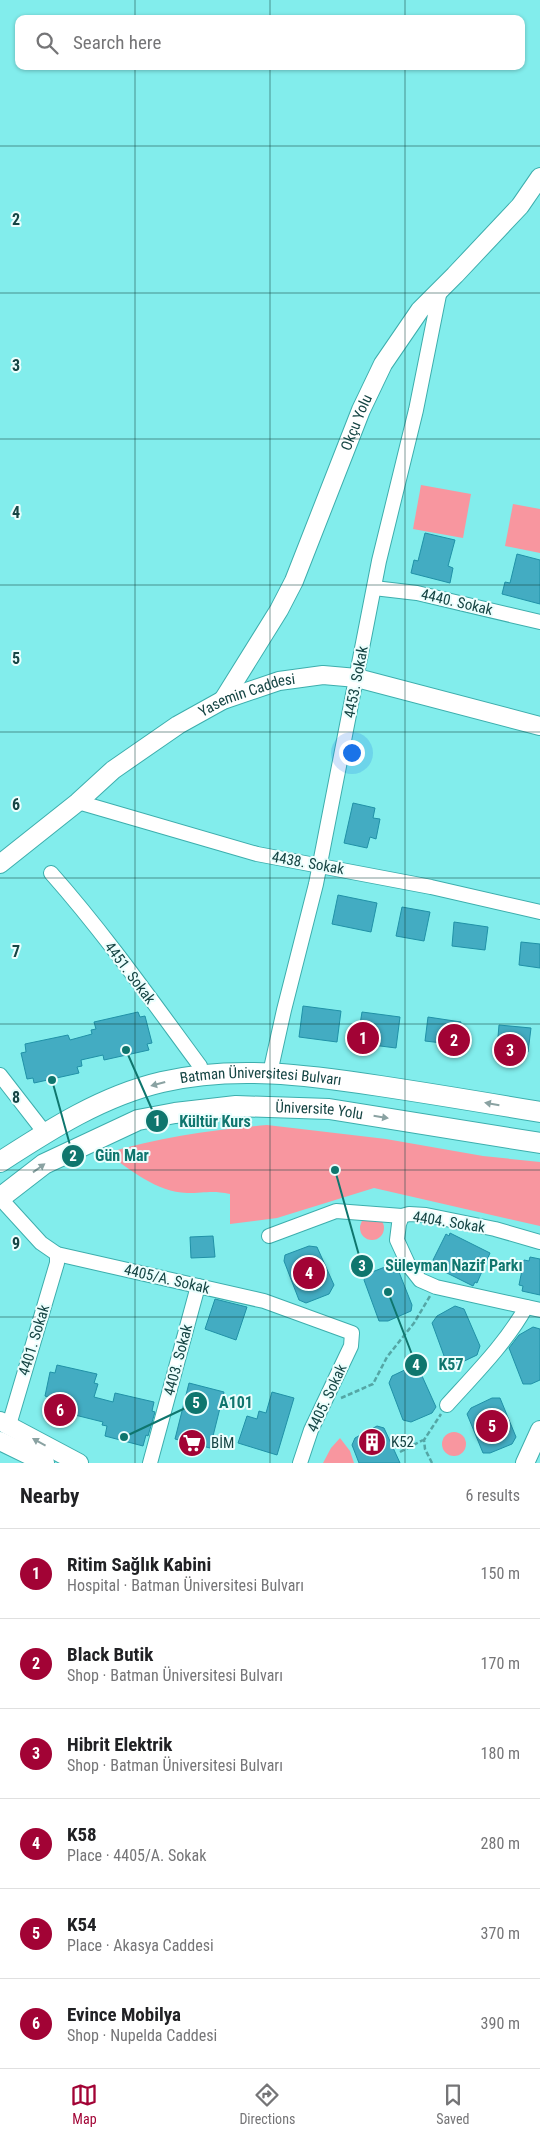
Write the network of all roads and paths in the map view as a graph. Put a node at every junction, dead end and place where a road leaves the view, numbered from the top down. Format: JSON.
{"nodes":[{"id":1,"x":540,"y":177,"type":"edge"},
{"id":2,"x":440,"y":290,"type":"junction"},
{"id":3,"x":374,"y":588,"type":"junction"},
{"id":4,"x":540,"y":622,"type":"edge"},
{"id":5,"x":357,"y":678,"type":"junction"},
{"id":6,"x":223,"y":700,"type":"junction"},
{"id":7,"x":540,"y":726,"type":"edge"},
{"id":8,"x":78,"y":802,"type":"junction"},
{"id":9,"x":0,"y":864,"type":"edge"},
{"id":10,"x":320,"y":864,"type":"junction"},
{"id":11,"x":51,"y":873,"type":"dead end"},
{"id":12,"x":540,"y":912,"type":"edge"},
{"id":13,"x":270,"y":1073,"type":"junction"},
{"id":14,"x":0,"y":1075,"type":"edge"},
{"id":15,"x":201,"y":1076,"type":"junction"},
{"id":16,"x":539,"y":1108,"type":"edge"},
{"id":17,"x":45,"y":1133,"type":"junction"},
{"id":18,"x":540,"y":1143,"type":"edge"},
{"id":19,"x":0,"y":1162,"type":"edge"},
{"id":20,"x":0,"y":1198,"type":"edge"},
{"id":21,"x":402,"y":1216,"type":"junction"},
{"id":22,"x":269,"y":1236,"type":"dead end"},
{"id":23,"x":540,"y":1242,"type":"edge"},
{"id":24,"x":57,"y":1254,"type":"junction"},
{"id":25,"x":198,"y":1286,"type":"junction"},
{"id":26,"x":436,"y":1287,"type":"junction"},
{"id":27,"x":526,"y":1307,"type":"junction"},
{"id":28,"x":540,"y":1310,"type":"edge"},
{"id":29,"x":352,"y":1333,"type":"joint"},
{"id":30,"x":447,"y":1405,"type":"joint"},
{"id":31,"x":322,"y":1407,"type":"junction"},
{"id":32,"x":3,"y":1429,"type":"edge"},
{"id":33,"x":540,"y":1430,"type":"edge"},
{"id":34,"x":424,"y":1440,"type":"junction"},
{"id":35,"x":400,"y":1452,"type":"dead end"},
{"id":36,"x":45,"y":1463,"type":"edge"},
{"id":37,"x":79,"y":1463,"type":"edge"},
{"id":38,"x":150,"y":1463,"type":"edge"},
{"id":39,"x":300,"y":1463,"type":"edge"},
{"id":40,"x":432,"y":1463,"type":"edge"},
{"id":41,"x":524,"y":1463,"type":"edge"}],
"edges":[{"from":1,"to":2,"type":"street","name":"Okçu Yolu"},
{"from":2,"to":3,"type":"street","name":"4453. Sokak"},
{"from":2,"to":6,"type":"street","name":"Okçu Yolu"},
{"from":3,"to":4,"type":"street","name":"4440. Sokak"},
{"from":3,"to":5,"type":"street","name":"4453. Sokak"},
{"from":5,"to":6,"type":"street","name":"Yasemin Caddesi"},
{"from":5,"to":7,"type":"street","name":"Yasemin Caddesi"},
{"from":5,"to":10,"type":"street","name":"4453. Sokak"},
{"from":6,"to":8,"type":"street","name":"Yasemin Caddesi"},
{"from":8,"to":9,"type":"street","name":"Yasemin Caddesi"},
{"from":8,"to":10,"type":"street","name":"4438. Sokak"},
{"from":10,"to":12,"type":"street","name":"4438. Sokak"},
{"from":10,"to":13,"type":"street","name":"4453. Sokak"},
{"from":11,"to":15,"type":"street","name":"4451. Sokak"},
{"from":13,"to":15,"type":"main road","name":"Batman Üniversitesi Bulvarı"},
{"from":16,"to":13,"type":"main road","name":"Batman Üniversitesi Bulvarı","one_way":true},
{"from":14,"to":17,"type":"street"},
{"from":15,"to":17,"type":"main road","name":"Batman Üniversitesi Bulvarı","one_way":true},
{"from":17,"to":19,"type":"main road","name":"Batman Üniversitesi Bulvarı"},
{"from":20,"to":18,"type":"main road","name":"Üniversite Yolu","one_way":true},
{"from":20,"to":24,"type":"street","name":"4405/A. Sokak"},
{"from":21,"to":22,"type":"street"},
{"from":21,"to":23,"type":"street","name":"4404. Sokak"},
{"from":21,"to":26,"type":"street","name":"4404. Sokak"},
{"from":24,"to":25,"type":"street","name":"4405/A. Sokak"},
{"from":24,"to":32,"type":"street","name":"4401. Sokak"},
{"from":25,"to":29,"type":"street","name":"4405/A. Sokak"},
{"from":25,"to":38,"type":"street","name":"4403. Sokak"},
{"from":26,"to":27,"type":"street","name":"4404. Sokak"},
{"from":26,"to":31,"type":"path"},
{"from":27,"to":28,"type":"street","name":"4404. Sokak"},
{"from":27,"to":30,"type":"street"},
{"from":29,"to":31,"type":"street","name":"4405. Sokak"},
{"from":30,"to":34,"type":"path"},
{"from":31,"to":39,"type":"street","name":"4405. Sokak"},
{"from":32,"to":36,"type":"street"},
{"from":37,"to":32,"type":"street","one_way":true},
{"from":33,"to":41,"type":"street"},
{"from":34,"to":35,"type":"path"},
{"from":34,"to":40,"type":"path"}]}
